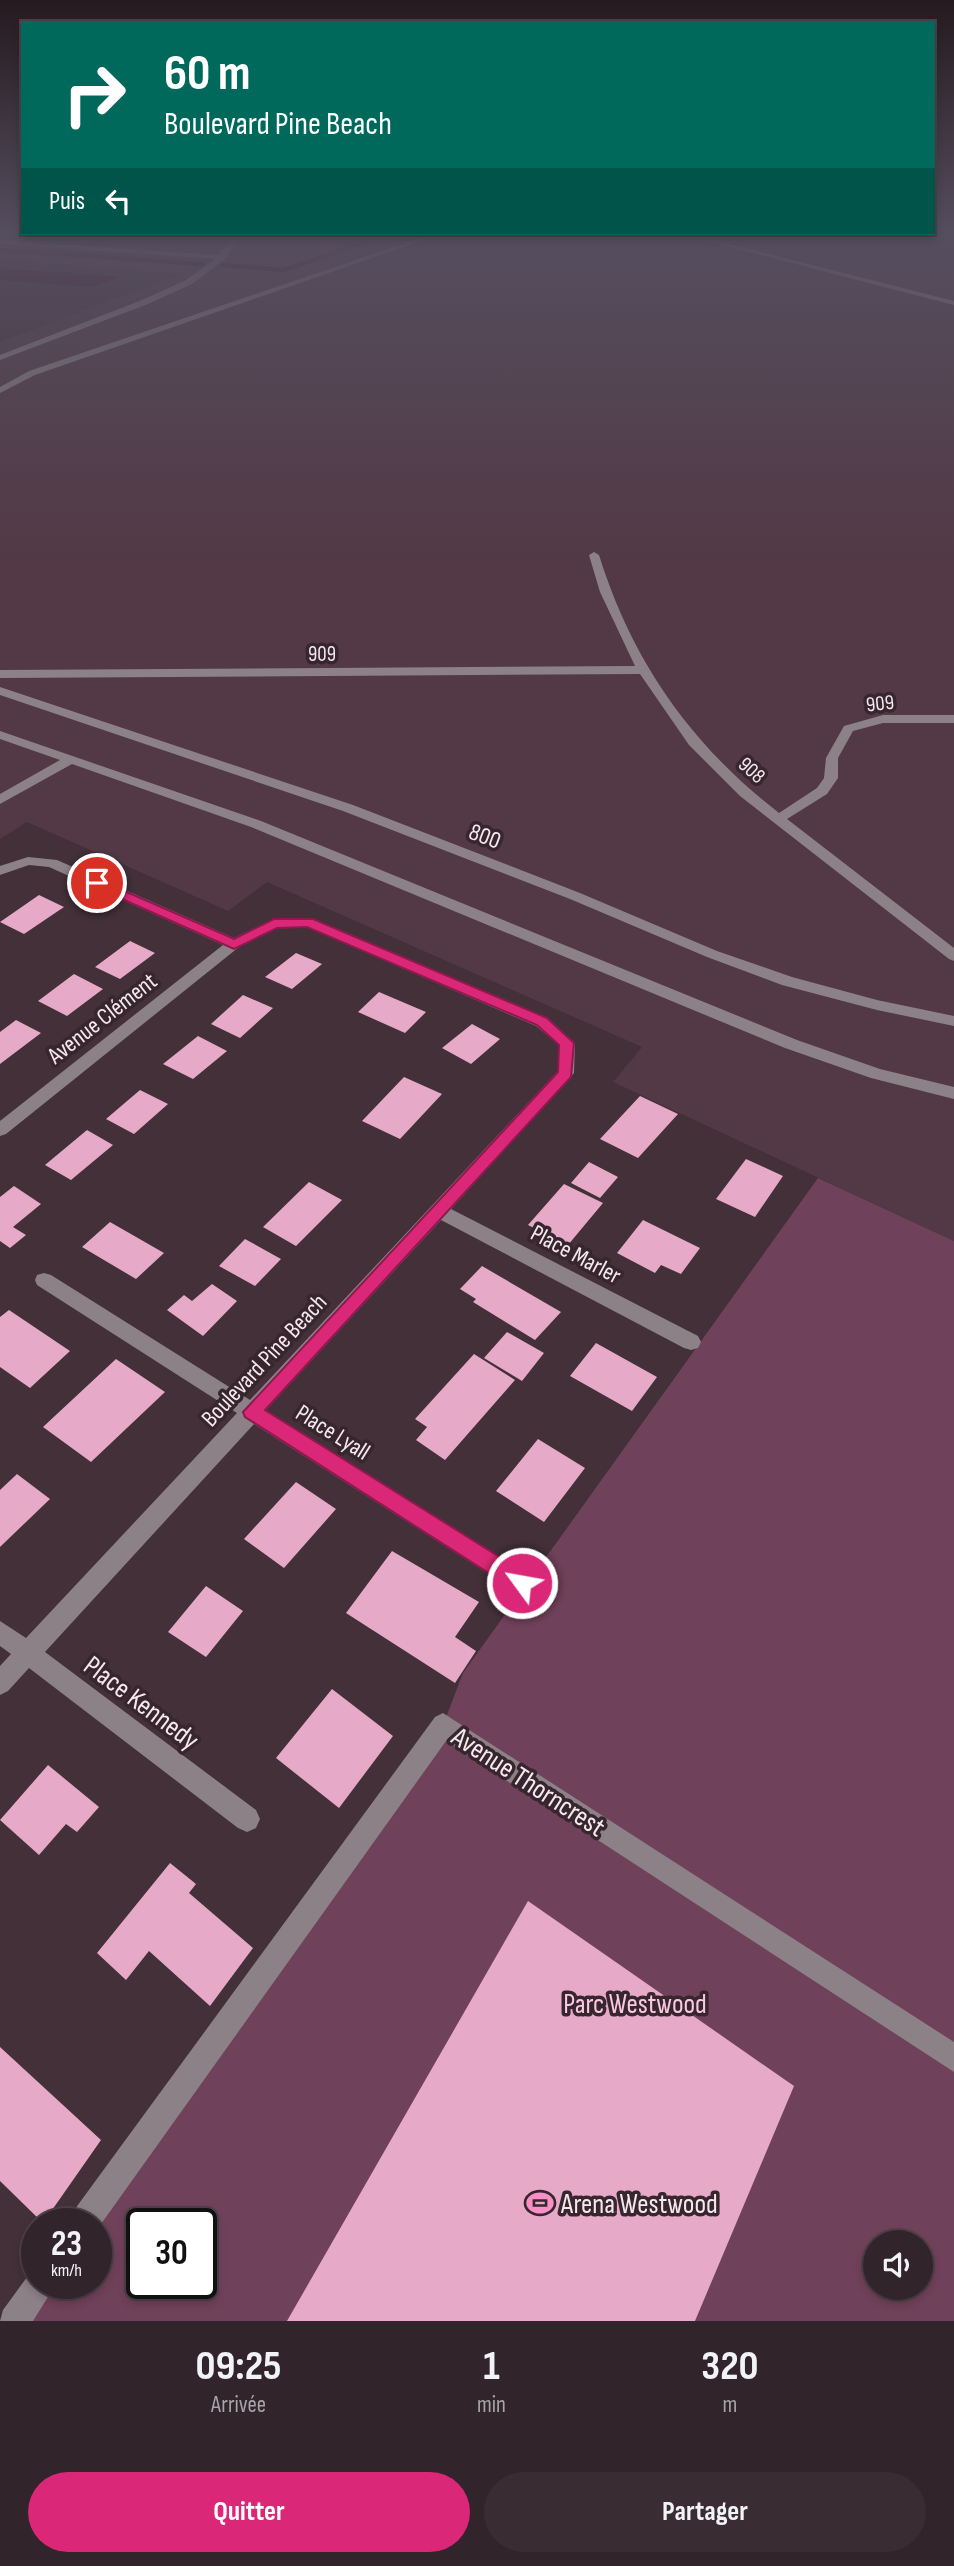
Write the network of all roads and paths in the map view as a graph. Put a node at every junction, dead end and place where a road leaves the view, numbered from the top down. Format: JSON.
{"nodes":[{"id":1,"x":45,"y":340,"type":"edge"},
{"id":2,"x":128,"y":340,"type":"edge"},
{"id":3,"x":0,"y":358,"type":"edge"},
{"id":4,"x":0,"y":390,"type":"edge"},
{"id":5,"x":594,"y":555,"type":"dead end"},
{"id":6,"x":643,"y":670,"type":"junction"},
{"id":7,"x":0,"y":674,"type":"edge"},
{"id":8,"x":0,"y":691,"type":"edge"},
{"id":9,"x":954,"y":719,"type":"edge"},
{"id":10,"x":0,"y":735,"type":"edge"},
{"id":11,"x":72,"y":759,"type":"junction"},
{"id":12,"x":0,"y":800,"type":"edge"},
{"id":13,"x":778,"y":819,"type":"junction"},
{"id":14,"x":2,"y":870,"type":"edge"},
{"id":15,"x":234,"y":944,"type":"junction"},
{"id":16,"x":954,"y":956,"type":"edge"},
{"id":17,"x":954,"y":1021,"type":"edge"},
{"id":18,"x":566,"y":1073,"type":"joint"},
{"id":19,"x":954,"y":1093,"type":"edge"},
{"id":20,"x":0,"y":1130,"type":"edge"},
{"id":21,"x":439,"y":1210,"type":"junction"},
{"id":22,"x":44,"y":1280,"type":"dead end"},
{"id":23,"x":691,"y":1342,"type":"dead end"},
{"id":24,"x":252,"y":1412,"type":"junction"},
{"id":25,"x":522,"y":1583,"type":"dead end"},
{"id":26,"x":0,"y":1632,"type":"edge"},
{"id":27,"x":28,"y":1653,"type":"junction"},
{"id":28,"x":0,"y":1683,"type":"edge"},
{"id":29,"x":247,"y":1819,"type":"dead end"},
{"id":30,"x":954,"y":2058,"type":"edge"},
{"id":31,"x":95,"y":2208,"type":"edge"},
{"id":32,"x":30,"y":2299,"type":"edge"},
{"id":33,"x":14,"y":2321,"type":"edge"}],
"edges":[{"from":1,"to":3,"type":"street"},
{"from":2,"to":4,"type":"street"},
{"from":5,"to":6,"type":"street","name":"908"},
{"from":6,"to":7,"type":"street","name":"909"},
{"from":6,"to":13,"type":"street","name":"908"},
{"from":8,"to":17,"type":"street","name":"800"},
{"from":9,"to":13,"type":"street","name":"909"},
{"from":10,"to":11,"type":"street"},
{"from":11,"to":12,"type":"street"},
{"from":11,"to":19,"type":"street"},
{"from":13,"to":16,"type":"street","name":"908"},
{"from":14,"to":15,"type":"street"},
{"from":15,"to":18,"type":"street","name":"Avenue Clément"},
{"from":15,"to":20,"type":"street","name":"Avenue Clément"},
{"from":18,"to":21,"type":"street","name":"Boulevard Pine Beach"},
{"from":21,"to":23,"type":"street","name":"Place Marler"},
{"from":21,"to":24,"type":"street","name":"Boulevard Pine Beach"},
{"from":22,"to":24,"type":"street","name":"Place Lyall"},
{"from":24,"to":25,"type":"street","name":"Place Lyall"},
{"from":24,"to":27,"type":"street","name":"Boulevard Pine Beach"},
{"from":26,"to":27,"type":"street","name":"Place Kennedy"},
{"from":27,"to":28,"type":"street","name":"Boulevard Pine Beach"},
{"from":27,"to":29,"type":"street","name":"Place Kennedy"},
{"from":30,"to":31,"type":"street","name":"Avenue Thorncrest"},
{"from":32,"to":33,"type":"street"}]}
